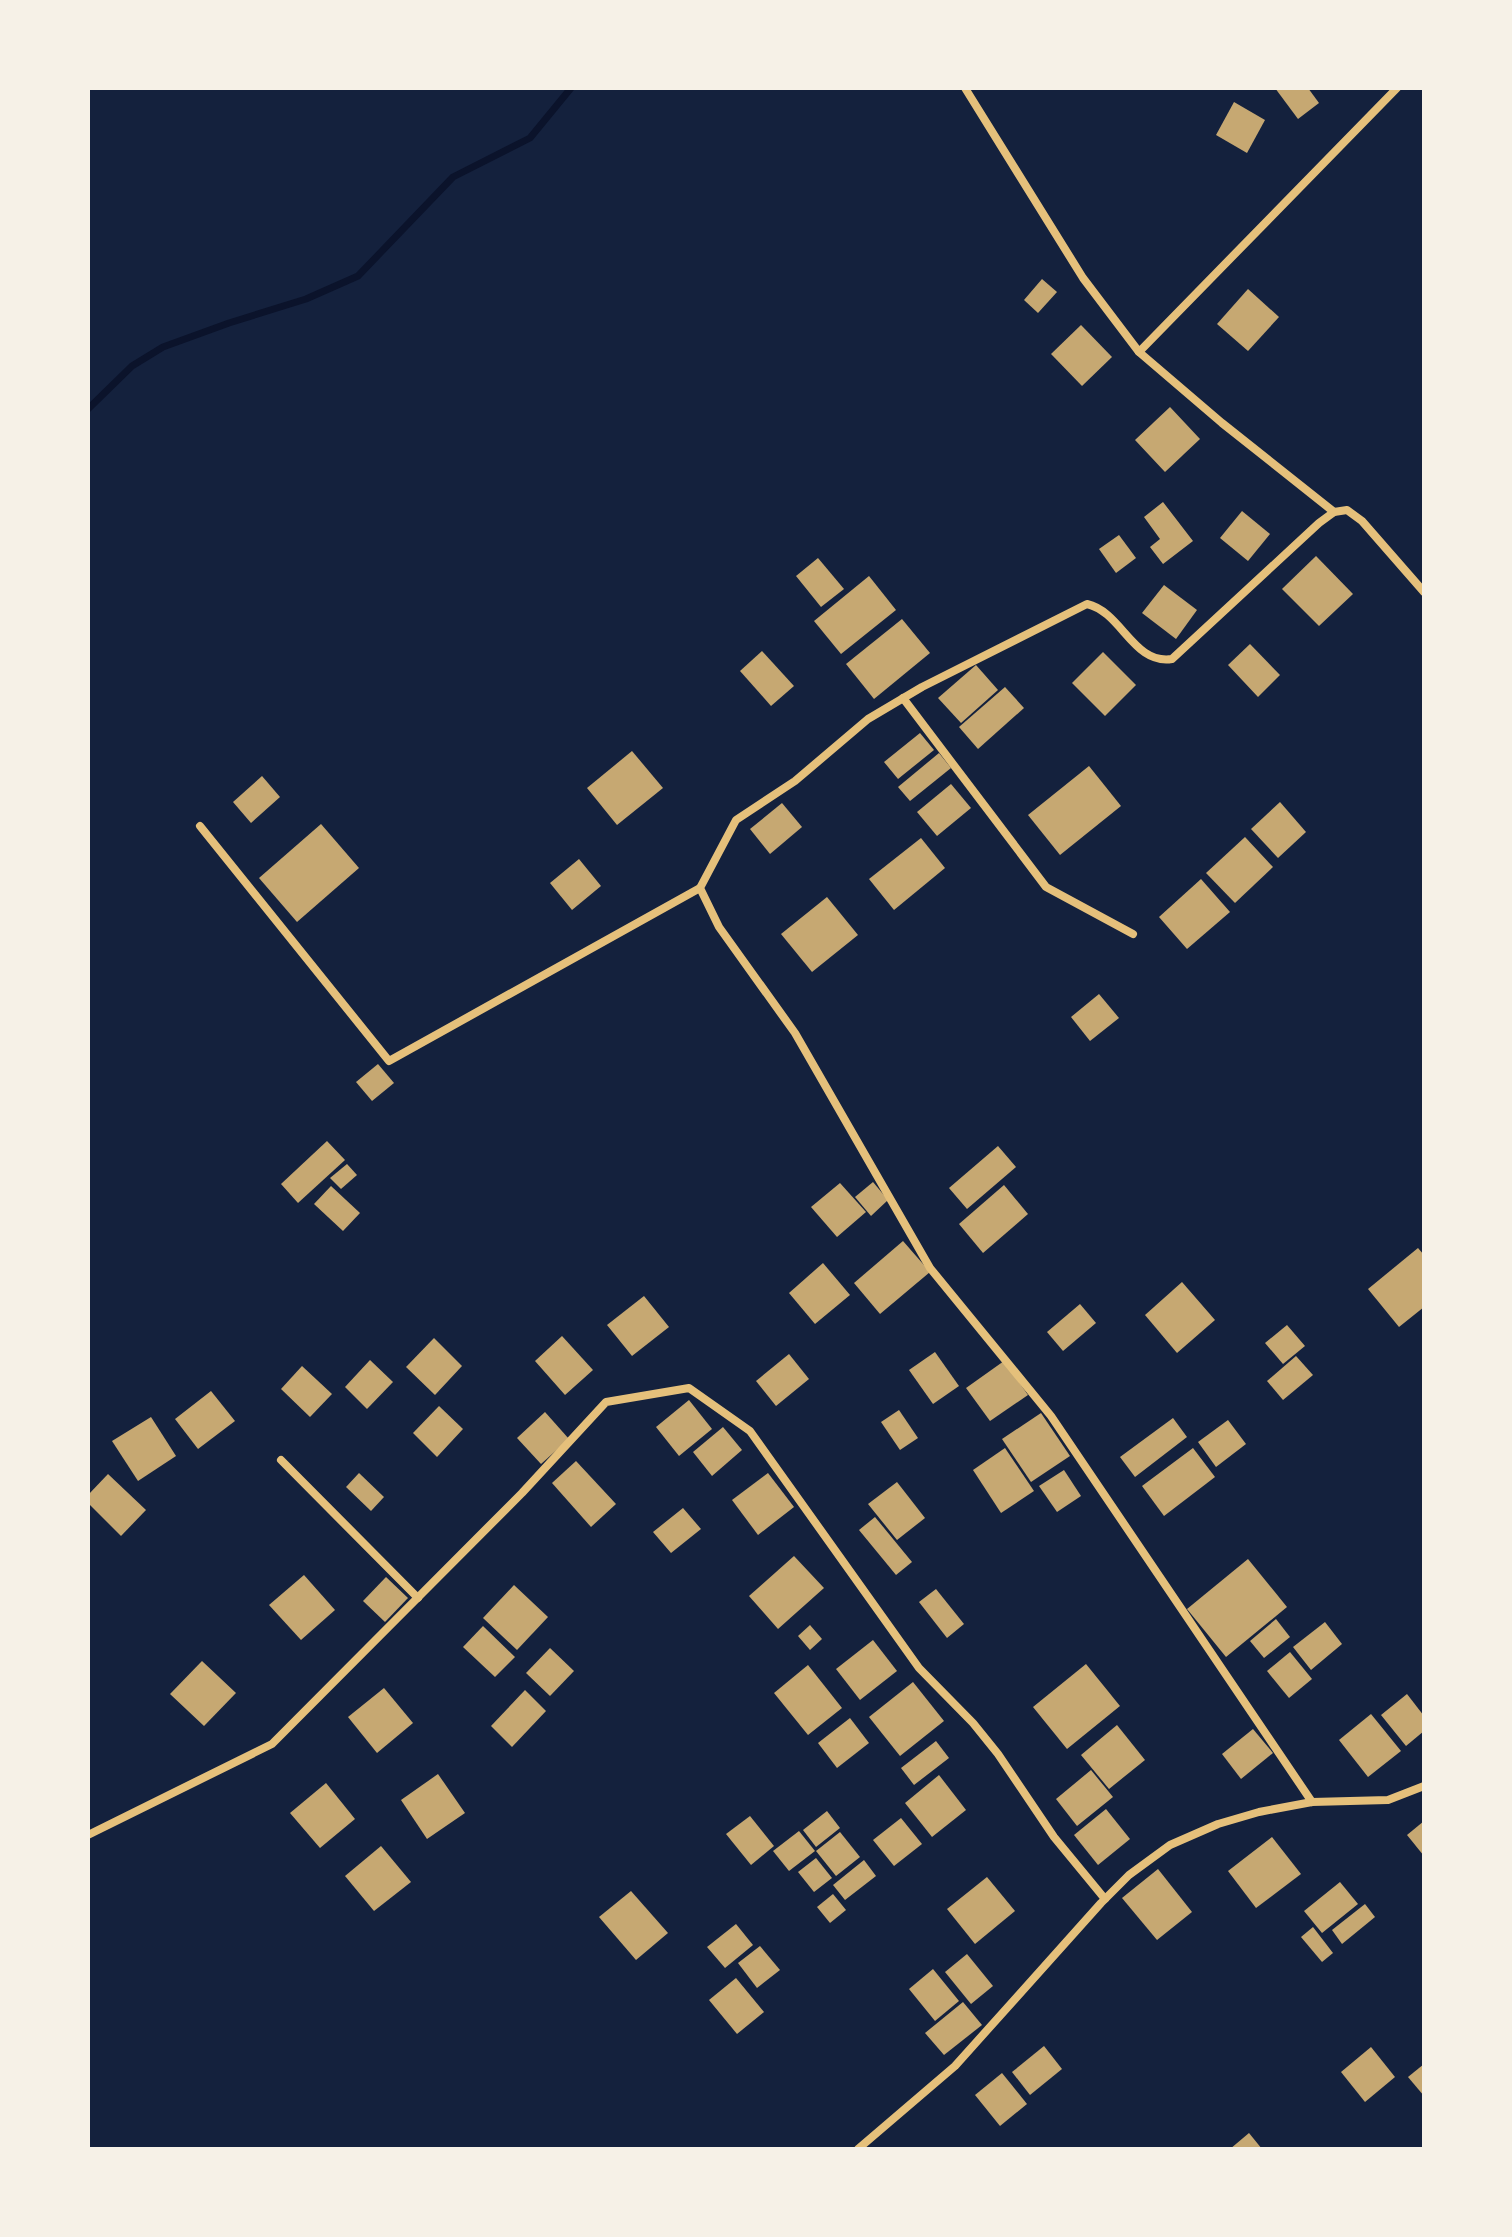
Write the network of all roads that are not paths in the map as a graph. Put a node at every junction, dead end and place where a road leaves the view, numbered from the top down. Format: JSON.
{"nodes":[{"id":1,"x":965,"y":88,"type":"edge"},
{"id":2,"x":1397,"y":88,"type":"edge"},
{"id":3,"x":1139,"y":352,"type":"junction"},
{"id":4,"x":1334,"y":512,"type":"junction"},
{"id":5,"x":1424,"y":592,"type":"edge"},
{"id":6,"x":903,"y":698,"type":"junction"},
{"id":7,"x":200,"y":826,"type":"dead end"},
{"id":8,"x":700,"y":888,"type":"junction"},
{"id":9,"x":1133,"y":934,"type":"dead end"},
{"id":10,"x":281,"y":1460,"type":"dead end"},
{"id":11,"x":418,"y":1598,"type":"junction"},
{"id":12,"x":1424,"y":1786,"type":"edge"},
{"id":13,"x":1312,"y":1802,"type":"junction"},
{"id":14,"x":88,"y":1835,"type":"edge"},
{"id":15,"x":1105,"y":1899,"type":"junction"},
{"id":16,"x":858,"y":2149,"type":"edge"}],
"edges":[{"from":1,"to":3,"type":"street"},
{"from":2,"to":3,"type":"street"},
{"from":3,"to":4,"type":"street"},
{"from":4,"to":5,"type":"street"},
{"from":4,"to":6,"type":"street"},
{"from":6,"to":8,"type":"street"},
{"from":6,"to":9,"type":"street"},
{"from":7,"to":8,"type":"street"},
{"from":8,"to":13,"type":"street"},
{"from":10,"to":11,"type":"street"},
{"from":11,"to":14,"type":"street"},
{"from":11,"to":15,"type":"street"},
{"from":12,"to":13,"type":"street"},
{"from":13,"to":15,"type":"street"},
{"from":15,"to":16,"type":"street"}]}
